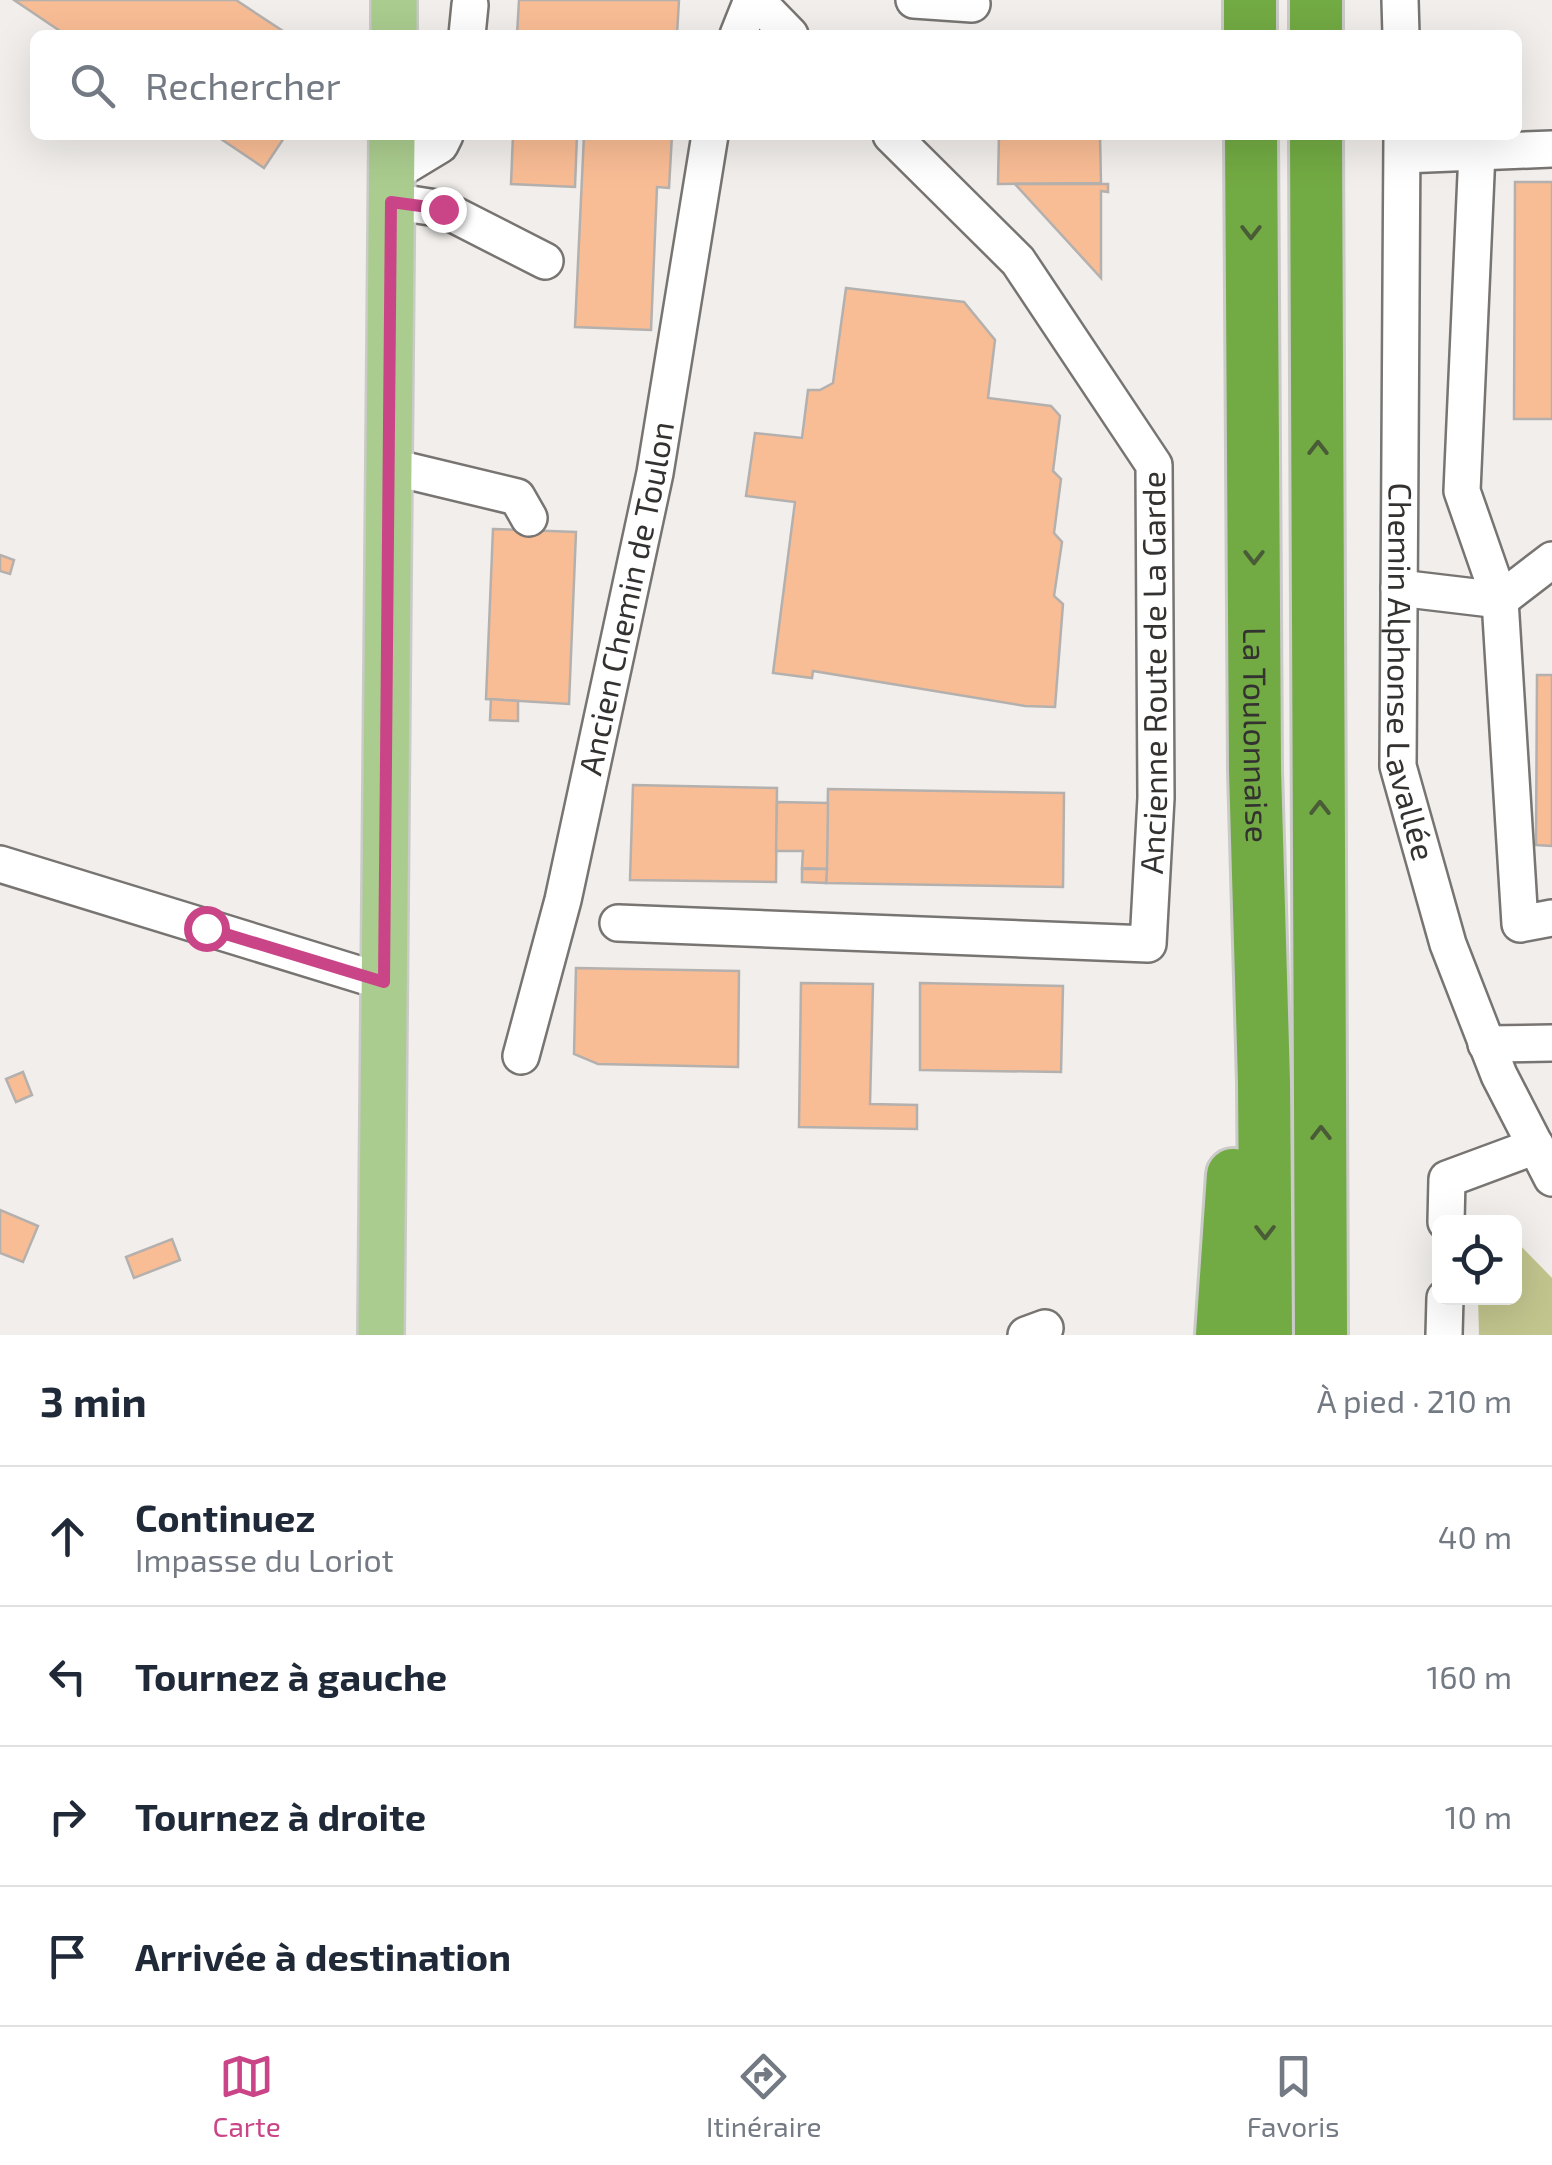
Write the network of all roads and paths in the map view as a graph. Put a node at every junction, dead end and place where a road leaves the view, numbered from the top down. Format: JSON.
{"nodes":[{"id":1,"x":394,"y":0,"type":"edge"},
{"id":2,"x":754,"y":0,"type":"edge"},
{"id":3,"x":914,"y":0,"type":"edge"},
{"id":4,"x":1250,"y":0,"type":"edge"},
{"id":5,"x":1316,"y":0,"type":"edge"},
{"id":6,"x":1400,"y":0,"type":"edge"},
{"id":7,"x":972,"y":4,"type":"dead end"},
{"id":8,"x":394,"y":30,"type":"edge"},
{"id":9,"x":740,"y":30,"type":"edge"},
{"id":10,"x":785,"y":30,"type":"edge"},
{"id":11,"x":1250,"y":30,"type":"edge"},
{"id":12,"x":1316,"y":30,"type":"edge"},
{"id":13,"x":1400,"y":30,"type":"edge"},
{"id":14,"x":443,"y":140,"type":"edge"},
{"id":15,"x":709,"y":140,"type":"edge"},
{"id":16,"x":895,"y":140,"type":"edge"},
{"id":17,"x":1250,"y":140,"type":"edge"},
{"id":18,"x":1316,"y":140,"type":"edge"},
{"id":19,"x":1402,"y":145,"type":"edge"},
{"id":20,"x":1552,"y":149,"type":"edge"},
{"id":21,"x":1476,"y":152,"type":"junction"},
{"id":22,"x":392,"y":170,"type":"edge"},
{"id":23,"x":544,"y":262,"type":"dead end"},
{"id":24,"x":388,"y":466,"type":"junction"},
{"id":25,"x":529,"y":518,"type":"dead end"},
{"id":26,"x":1552,"y":560,"type":"edge"},
{"id":27,"x":1399,"y":588,"type":"junction"},
{"id":28,"x":1500,"y":600,"type":"junction"},
{"id":29,"x":1256,"y":770,"type":"junction"},
{"id":30,"x":0,"y":864,"type":"edge"},
{"id":31,"x":1552,"y":918,"type":"edge"},
{"id":32,"x":618,"y":923,"type":"dead end"},
{"id":33,"x":384,"y":982,"type":"junction"},
{"id":34,"x":1552,"y":1043,"type":"edge"},
{"id":35,"x":1486,"y":1044,"type":"junction"},
{"id":36,"x":520,"y":1056,"type":"dead end"},
{"id":37,"x":1536,"y":1146,"type":"junction"},
{"id":38,"x":1552,"y":1178,"type":"edge"},
{"id":39,"x":1446,"y":1215,"type":"edge"},
{"id":40,"x":1445,"y":1305,"type":"edge"},
{"id":41,"x":382,"y":1335,"type":"edge"},
{"id":42,"x":1222,"y":1335,"type":"edge"},
{"id":43,"x":1266,"y":1335,"type":"edge"},
{"id":44,"x":1321,"y":1335,"type":"edge"},
{"id":45,"x":1444,"y":1335,"type":"edge"}],
"edges":[{"from":1,"to":8,"type":"main road"},
{"from":2,"to":9,"type":"street"},
{"from":2,"to":10,"type":"street"},
{"from":3,"to":7,"type":"street"},
{"from":4,"to":11,"type":"highway"},
{"from":5,"to":12,"type":"highway"},
{"from":6,"to":13,"type":"street"},
{"from":14,"to":22,"type":"street"},
{"from":15,"to":36,"type":"street","name":"Ancien Chemin de Toulon"},
{"from":16,"to":32,"type":"street","name":"Ancienne Route de La Garde"},
{"from":17,"to":29,"type":"highway","name":"La Toulonnaise","one_way":true},
{"from":44,"to":18,"type":"highway","name":"La Toulonnaise","one_way":true},
{"from":19,"to":21,"type":"street"},
{"from":19,"to":27,"type":"street","name":"Chemin Alphonse Lavallée"},
{"from":20,"to":21,"type":"street"},
{"from":21,"to":28,"type":"street"},
{"from":22,"to":23,"type":"street"},
{"from":22,"to":24,"type":"main road"},
{"from":24,"to":25,"type":"street"},
{"from":24,"to":33,"type":"main road"},
{"from":26,"to":28,"type":"street"},
{"from":27,"to":28,"type":"street"},
{"from":27,"to":35,"type":"street","name":"Chemin Alphonse Lavallée"},
{"from":28,"to":31,"type":"street"},
{"from":29,"to":42,"type":"highway"},
{"from":29,"to":43,"type":"highway","name":"La Toulonnaise","one_way":true},
{"from":30,"to":33,"type":"street"},
{"from":33,"to":41,"type":"main road"},
{"from":34,"to":35,"type":"street"},
{"from":35,"to":37,"type":"street","name":"Chemin Alphonse Lavallée"},
{"from":37,"to":38,"type":"street","name":"Chemin Alphonse Lavallée"},
{"from":37,"to":39,"type":"street"},
{"from":40,"to":45,"type":"street"}]}
